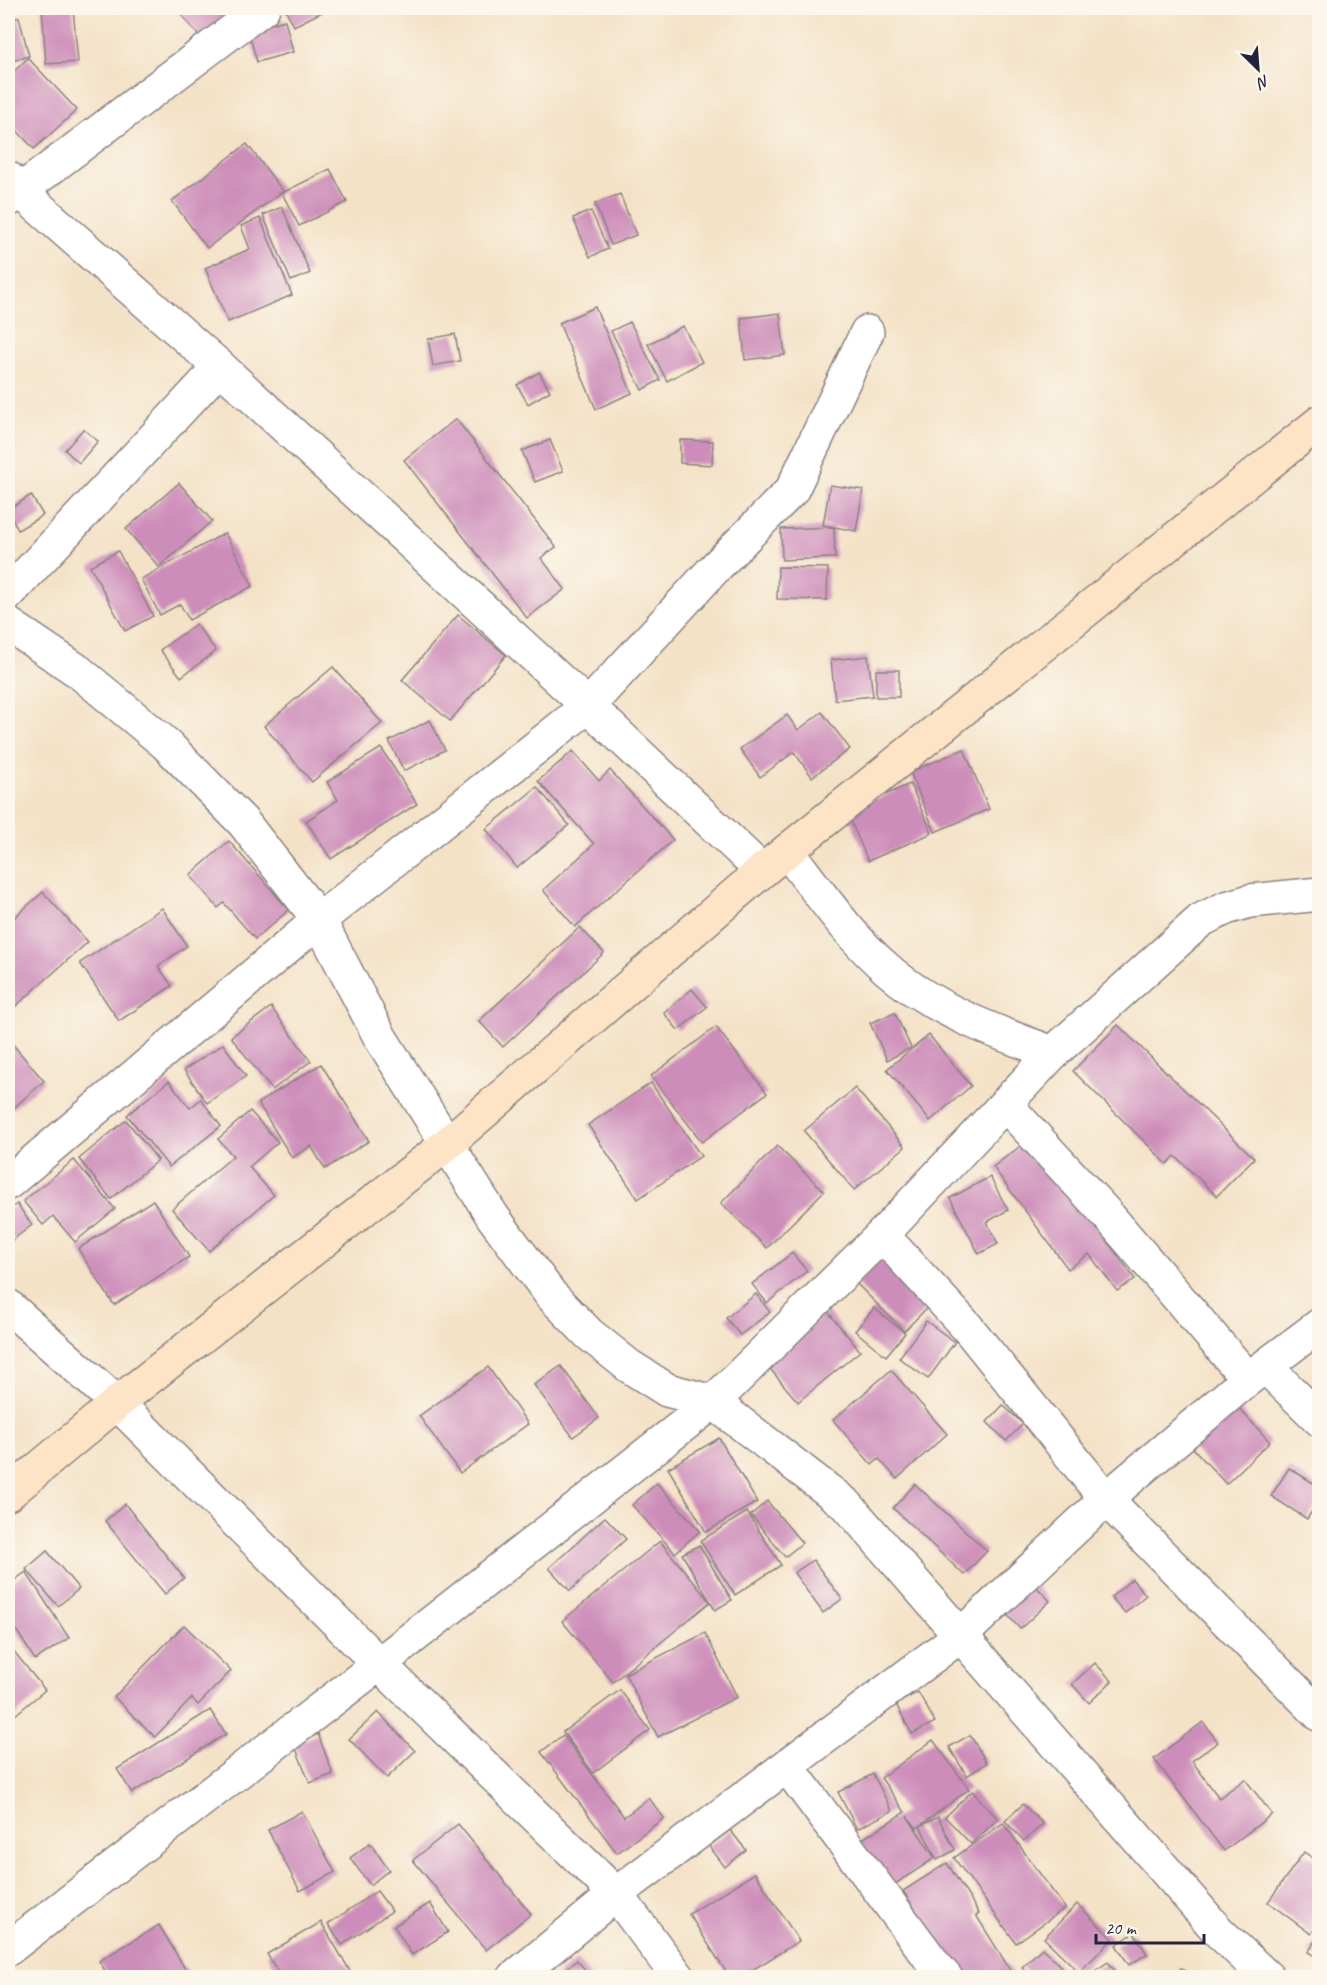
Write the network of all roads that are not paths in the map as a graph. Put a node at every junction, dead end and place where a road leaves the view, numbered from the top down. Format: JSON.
{"nodes":[{"id":1,"x":263,"y":8,"type":"edge"},
{"id":2,"x":11,"y":189,"type":"edge"},
{"id":3,"x":867,"y":332,"type":"dead end"},
{"id":4,"x":220,"y":367,"type":"junction"},
{"id":5,"x":1320,"y":422,"type":"edge"},
{"id":6,"x":8,"y":594,"type":"edge"},
{"id":7,"x":8,"y":624,"type":"edge"},
{"id":8,"x":588,"y":706,"type":"junction"},
{"id":9,"x":787,"y":851,"type":"junction"},
{"id":10,"x":762,"y":871,"type":"junction"},
{"id":11,"x":1320,"y":894,"type":"edge"},
{"id":12,"x":319,"y":920,"type":"junction"},
{"id":13,"x":1053,"y":1053,"type":"junction"},
{"id":14,"x":1006,"y":1105,"type":"junction"},
{"id":15,"x":447,"y":1144,"type":"junction"},
{"id":16,"x":8,"y":1183,"type":"edge"},
{"id":17,"x":882,"y":1235,"type":"junction"},
{"id":18,"x":8,"y":1305,"type":"edge"},
{"id":19,"x":1320,"y":1325,"type":"edge"},
{"id":20,"x":1257,"y":1373,"type":"junction"},
{"id":21,"x":713,"y":1402,"type":"junction"},
{"id":22,"x":117,"y":1403,"type":"junction"},
{"id":23,"x":1320,"y":1420,"type":"edge"},
{"id":24,"x":8,"y":1494,"type":"edge"},
{"id":25,"x":1106,"y":1498,"type":"junction"},
{"id":26,"x":960,"y":1636,"type":"junction"},
{"id":27,"x":379,"y":1664,"type":"junction"},
{"id":28,"x":1320,"y":1715,"type":"edge"},
{"id":29,"x":787,"y":1766,"type":"junction"},
{"id":30,"x":616,"y":1894,"type":"junction"},
{"id":31,"x":8,"y":1949,"type":"edge"},
{"id":32,"x":514,"y":1977,"type":"edge"},
{"id":33,"x":679,"y":1977,"type":"edge"},
{"id":34,"x":946,"y":1977,"type":"edge"},
{"id":35,"x":1268,"y":1977,"type":"edge"}],
"edges":[{"from":1,"to":2,"type":"street"},
{"from":2,"to":4,"type":"street"},
{"from":3,"to":8,"type":"street"},
{"from":4,"to":6,"type":"street"},
{"from":4,"to":8,"type":"street"},
{"from":5,"to":9,"type":"street"},
{"from":7,"to":12,"type":"street"},
{"from":8,"to":10,"type":"street"},
{"from":8,"to":12,"type":"street"},
{"from":9,"to":10,"type":"street"},
{"from":9,"to":13,"type":"street"},
{"from":10,"to":15,"type":"street"},
{"from":11,"to":13,"type":"street"},
{"from":12,"to":15,"type":"street"},
{"from":12,"to":16,"type":"street"},
{"from":13,"to":14,"type":"street"},
{"from":14,"to":17,"type":"street"},
{"from":14,"to":20,"type":"street"},
{"from":15,"to":21,"type":"street"},
{"from":15,"to":22,"type":"street"},
{"from":17,"to":21,"type":"street"},
{"from":17,"to":25,"type":"street"},
{"from":18,"to":22,"type":"street"},
{"from":19,"to":20,"type":"street"},
{"from":20,"to":23,"type":"street"},
{"from":20,"to":25,"type":"street"},
{"from":21,"to":26,"type":"street"},
{"from":21,"to":27,"type":"street"},
{"from":22,"to":24,"type":"street"},
{"from":22,"to":27,"type":"street"},
{"from":25,"to":26,"type":"street"},
{"from":25,"to":28,"type":"street"},
{"from":26,"to":29,"type":"street"},
{"from":26,"to":35,"type":"street"},
{"from":27,"to":30,"type":"street"},
{"from":27,"to":31,"type":"street"},
{"from":29,"to":30,"type":"street"},
{"from":29,"to":34,"type":"street"},
{"from":30,"to":32,"type":"street"},
{"from":30,"to":33,"type":"street"}]}
